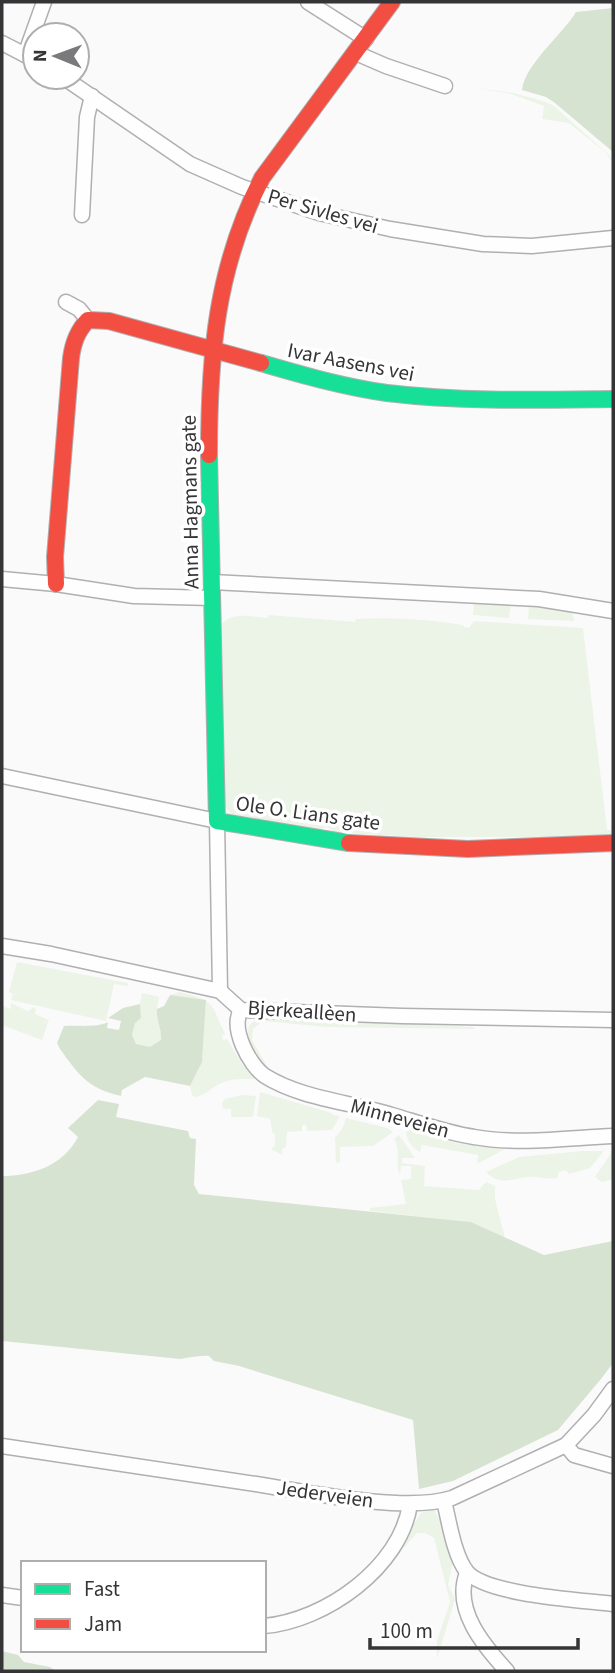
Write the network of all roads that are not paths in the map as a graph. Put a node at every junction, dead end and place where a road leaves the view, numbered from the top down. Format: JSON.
{"nodes":[{"id":1,"x":44,"y":2,"type":"edge"},
{"id":2,"x":308,"y":2,"type":"edge"},
{"id":3,"x":392,"y":2,"type":"edge"},
{"id":4,"x":39,"y":21,"type":"edge"},
{"id":5,"x":366,"y":39,"type":"junction"},
{"id":6,"x":2,"y":43,"type":"edge"},
{"id":7,"x":21,"y":52,"type":"edge"},
{"id":8,"x":356,"y":53,"type":"junction"},
{"id":9,"x":446,"y":86,"type":"dead end"},
{"id":10,"x":84,"y":91,"type":"edge"},
{"id":11,"x":92,"y":96,"type":"junction"},
{"id":12,"x":254,"y":191,"type":"junction"},
{"id":13,"x":82,"y":215,"type":"dead end"},
{"id":14,"x":613,"y":239,"type":"edge"},
{"id":15,"x":66,"y":302,"type":"dead end"},
{"id":16,"x":88,"y":320,"type":"junction"},
{"id":17,"x":212,"y":351,"type":"junction"},
{"id":18,"x":613,"y":398,"type":"edge"},
{"id":19,"x":2,"y":579,"type":"edge"},
{"id":20,"x":56,"y":584,"type":"junction"},
{"id":21,"x":212,"y":590,"type":"junction"},
{"id":22,"x":613,"y":611,"type":"edge"},
{"id":23,"x":2,"y":776,"type":"edge"},
{"id":24,"x":217,"y":821,"type":"junction"},
{"id":25,"x":613,"y":843,"type":"edge"},
{"id":26,"x":2,"y":946,"type":"edge"},
{"id":27,"x":220,"y":991,"type":"junction"},
{"id":28,"x":241,"y":1010,"type":"junction"},
{"id":29,"x":613,"y":1020,"type":"edge"},
{"id":30,"x":613,"y":1136,"type":"edge"},
{"id":31,"x":613,"y":1390,"type":"edge"},
{"id":32,"x":566,"y":1445,"type":"junction"},
{"id":33,"x":2,"y":1446,"type":"edge"},
{"id":34,"x":613,"y":1466,"type":"edge"},
{"id":35,"x":444,"y":1501,"type":"junction"},
{"id":36,"x":410,"y":1504,"type":"junction"},
{"id":37,"x":467,"y":1573,"type":"junction"},
{"id":38,"x":2,"y":1595,"type":"edge"},
{"id":39,"x":21,"y":1598,"type":"edge"},
{"id":40,"x":613,"y":1604,"type":"edge"},
{"id":41,"x":266,"y":1626,"type":"edge"},
{"id":42,"x":507,"y":1671,"type":"edge"}],
"edges":[{"from":1,"to":4,"type":"street"},
{"from":2,"to":5,"type":"street"},
{"from":3,"to":5,"type":"street","name":"Anna Hagmans gate"},
{"from":5,"to":8,"type":"street","name":"Anna Hagmans gate"},
{"from":6,"to":7,"type":"street"},
{"from":8,"to":9,"type":"street"},
{"from":8,"to":12,"type":"street","name":"Anna Hagmans gate"},
{"from":10,"to":11,"type":"street","name":"Per Sivles vei"},
{"from":11,"to":12,"type":"street","name":"Per Sivles vei"},
{"from":11,"to":13,"type":"street"},
{"from":12,"to":14,"type":"street","name":"Per Sivles vei"},
{"from":12,"to":17,"type":"street","name":"Anna Hagmans gate"},
{"from":15,"to":16,"type":"street"},
{"from":16,"to":17,"type":"street","name":"Ivar Aasens vei"},
{"from":16,"to":20,"type":"street"},
{"from":17,"to":18,"type":"street","name":"Ivar Aasens vei"},
{"from":17,"to":21,"type":"street","name":"Anna Hagmans gate"},
{"from":19,"to":20,"type":"street"},
{"from":20,"to":21,"type":"street"},
{"from":21,"to":22,"type":"street"},
{"from":21,"to":24,"type":"street","name":"Anna Hagmans gate"},
{"from":23,"to":24,"type":"street","name":"Ole O. Lians gate"},
{"from":24,"to":25,"type":"street","name":"Ole O. Lians gate"},
{"from":24,"to":27,"type":"street","name":"Anna Hagmans gate"},
{"from":26,"to":27,"type":"street","name":"Bjerkeallèen"},
{"from":27,"to":28,"type":"street","name":"Bjerkeallèen"},
{"from":28,"to":29,"type":"street","name":"Bjerkeallèen"},
{"from":28,"to":30,"type":"street","name":"Minneveien"},
{"from":31,"to":32,"type":"street","name":"Jederveien"},
{"from":32,"to":34,"type":"street"},
{"from":32,"to":35,"type":"street","name":"Jederveien"},
{"from":33,"to":36,"type":"street","name":"Jederveien"},
{"from":35,"to":36,"type":"street","name":"Jederveien"},
{"from":35,"to":37,"type":"street"},
{"from":36,"to":41,"type":"street"},
{"from":37,"to":40,"type":"street"},
{"from":37,"to":42,"type":"street"},
{"from":38,"to":39,"type":"street"}]}
